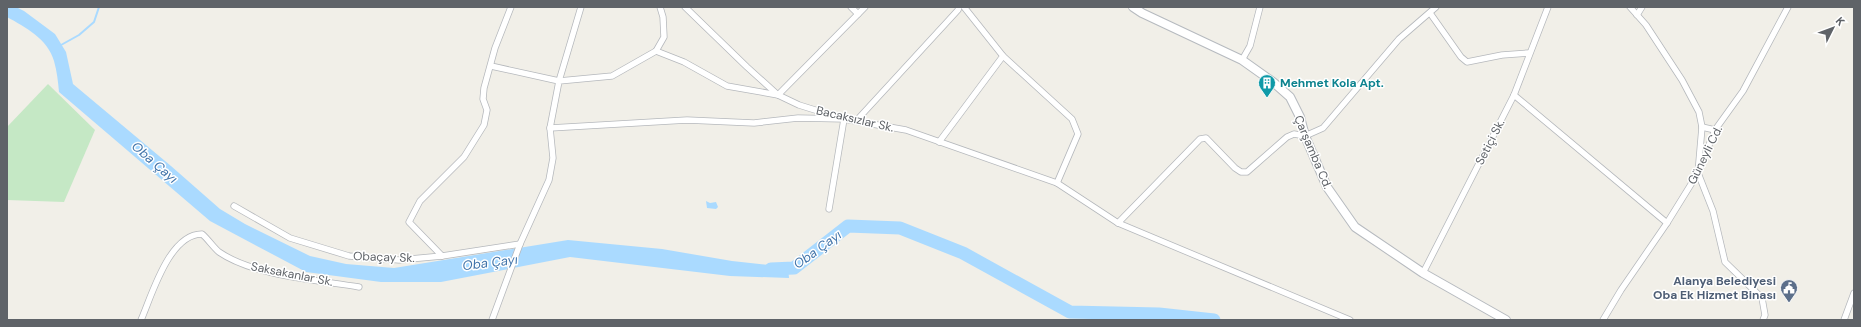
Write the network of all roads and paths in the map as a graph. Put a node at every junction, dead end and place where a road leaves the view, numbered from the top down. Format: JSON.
{"nodes":[{"id":1,"x":511,"y":7,"type":"edge"},
{"id":2,"x":581,"y":7,"type":"edge"},
{"id":3,"x":660,"y":7,"type":"edge"},
{"id":4,"x":685,"y":7,"type":"edge"},
{"id":5,"x":851,"y":7,"type":"edge"},
{"id":6,"x":865,"y":7,"type":"edge"},
{"id":7,"x":959,"y":7,"type":"edge"},
{"id":8,"x":964,"y":7,"type":"edge"},
{"id":9,"x":1133,"y":7,"type":"edge"},
{"id":10,"x":1260,"y":7,"type":"edge"},
{"id":11,"x":1436,"y":7,"type":"edge"},
{"id":12,"x":1548,"y":7,"type":"edge"},
{"id":13,"x":1630,"y":7,"type":"edge"},
{"id":14,"x":1642,"y":7,"type":"edge"},
{"id":15,"x":1788,"y":7,"type":"edge"},
{"id":16,"x":1430,"y":13,"type":"junction"},
{"id":17,"x":858,"y":14,"type":"junction"},
{"id":18,"x":1637,"y":15,"type":"junction"},
{"id":19,"x":656,"y":51,"type":"junction"},
{"id":20,"x":1529,"y":53,"type":"junction"},
{"id":21,"x":1003,"y":56,"type":"junction"},
{"id":22,"x":1242,"y":60,"type":"junction"},
{"id":23,"x":490,"y":66,"type":"junction"},
{"id":24,"x":558,"y":81,"type":"junction"},
{"id":25,"x":778,"y":95,"type":"junction"},
{"id":26,"x":1514,"y":95,"type":"junction"},
{"id":27,"x":844,"y":119,"type":"junction"},
{"id":28,"x":856,"y":121,"type":"junction"},
{"id":29,"x":1702,"y":127,"type":"junction"},
{"id":30,"x":550,"y":128,"type":"junction"},
{"id":31,"x":1715,"y":130,"type":"junction"},
{"id":32,"x":1305,"y":136,"type":"junction"},
{"id":33,"x":939,"y":142,"type":"junction"},
{"id":34,"x":1698,"y":173,"type":"junction"},
{"id":35,"x":1057,"y":183,"type":"junction"},
{"id":36,"x":234,"y":206,"type":"dead end"},
{"id":37,"x":829,"y":209,"type":"dead end"},
{"id":38,"x":1118,"y":223,"type":"junction"},
{"id":39,"x":1667,"y":223,"type":"junction"},
{"id":40,"x":520,"y":244,"type":"junction"},
{"id":41,"x":442,"y":256,"type":"junction"},
{"id":42,"x":1423,"y":274,"type":"junction"},
{"id":43,"x":359,"y":287,"type":"dead end"},
{"id":44,"x":1854,"y":294,"type":"edge"},
{"id":45,"x":141,"y":320,"type":"edge"},
{"id":46,"x":492,"y":320,"type":"edge"},
{"id":47,"x":1350,"y":320,"type":"edge"},
{"id":48,"x":1506,"y":320,"type":"edge"},
{"id":49,"x":1603,"y":320,"type":"edge"},
{"id":50,"x":1763,"y":320,"type":"edge"},
{"id":51,"x":1844,"y":320,"type":"edge"}],
"edges":[{"from":1,"to":23,"type":"street"},
{"from":2,"to":24,"type":"street"},
{"from":3,"to":19,"type":"street"},
{"from":4,"to":25,"type":"street"},
{"from":5,"to":17,"type":"street"},
{"from":6,"to":17,"type":"street"},
{"from":7,"to":28,"type":"street"},
{"from":8,"to":21,"type":"street"},
{"from":9,"to":22,"type":"street","name":"Çarşamba Cd."},
{"from":10,"to":22,"type":"street"},
{"from":11,"to":16,"type":"street"},
{"from":12,"to":20,"type":"street","name":"Setiçi Sk."},
{"from":13,"to":18,"type":"street"},
{"from":14,"to":18,"type":"street"},
{"from":15,"to":31,"type":"street","name":"Güneyli Cd."},
{"from":16,"to":20,"type":"street"},
{"from":16,"to":32,"type":"street"},
{"from":17,"to":25,"type":"street"},
{"from":18,"to":29,"type":"street"},
{"from":19,"to":24,"type":"street"},
{"from":19,"to":25,"type":"street","name":"Bacaksızlar Sk."},
{"from":20,"to":26,"type":"street","name":"Setiçi Sk."},
{"from":21,"to":33,"type":"street"},
{"from":21,"to":35,"type":"street"},
{"from":22,"to":32,"type":"street","name":"Çarşamba Cd."},
{"from":23,"to":24,"type":"street"},
{"from":23,"to":41,"type":"street"},
{"from":24,"to":30,"type":"street"},
{"from":25,"to":27,"type":"street","name":"Bacaksızlar Sk."},
{"from":26,"to":39,"type":"street"},
{"from":26,"to":42,"type":"street","name":"Setiçi Sk."},
{"from":27,"to":28,"type":"street","name":"Bacaksızlar Sk."},
{"from":27,"to":30,"type":"street"},
{"from":27,"to":37,"type":"street"},
{"from":28,"to":33,"type":"street","name":"Bacaksızlar Sk."},
{"from":29,"to":31,"type":"street"},
{"from":29,"to":34,"type":"street"},
{"from":30,"to":40,"type":"street"},
{"from":31,"to":34,"type":"street","name":"Güneyli Cd."},
{"from":32,"to":38,"type":"street"},
{"from":32,"to":42,"type":"street","name":"Çarşamba Cd."},
{"from":33,"to":35,"type":"street","name":"Bacaksızlar Sk."},
{"from":34,"to":39,"type":"street","name":"Güneyli Cd."},
{"from":34,"to":50,"type":"street"},
{"from":35,"to":38,"type":"street","name":"Bacaksızlar Sk."},
{"from":36,"to":41,"type":"street","name":"Obaçay Sk."},
{"from":38,"to":47,"type":"street","name":"Bacaksızlar Sk."},
{"from":39,"to":49,"type":"street","name":"Güneyli Cd."},
{"from":40,"to":41,"type":"street","name":"Obaçay Sk."},
{"from":40,"to":46,"type":"street"},
{"from":42,"to":48,"type":"street","name":"Çarşamba Cd."},
{"from":43,"to":45,"type":"street","name":"Saksakanlar Sk."},
{"from":44,"to":51,"type":"street"}]}
